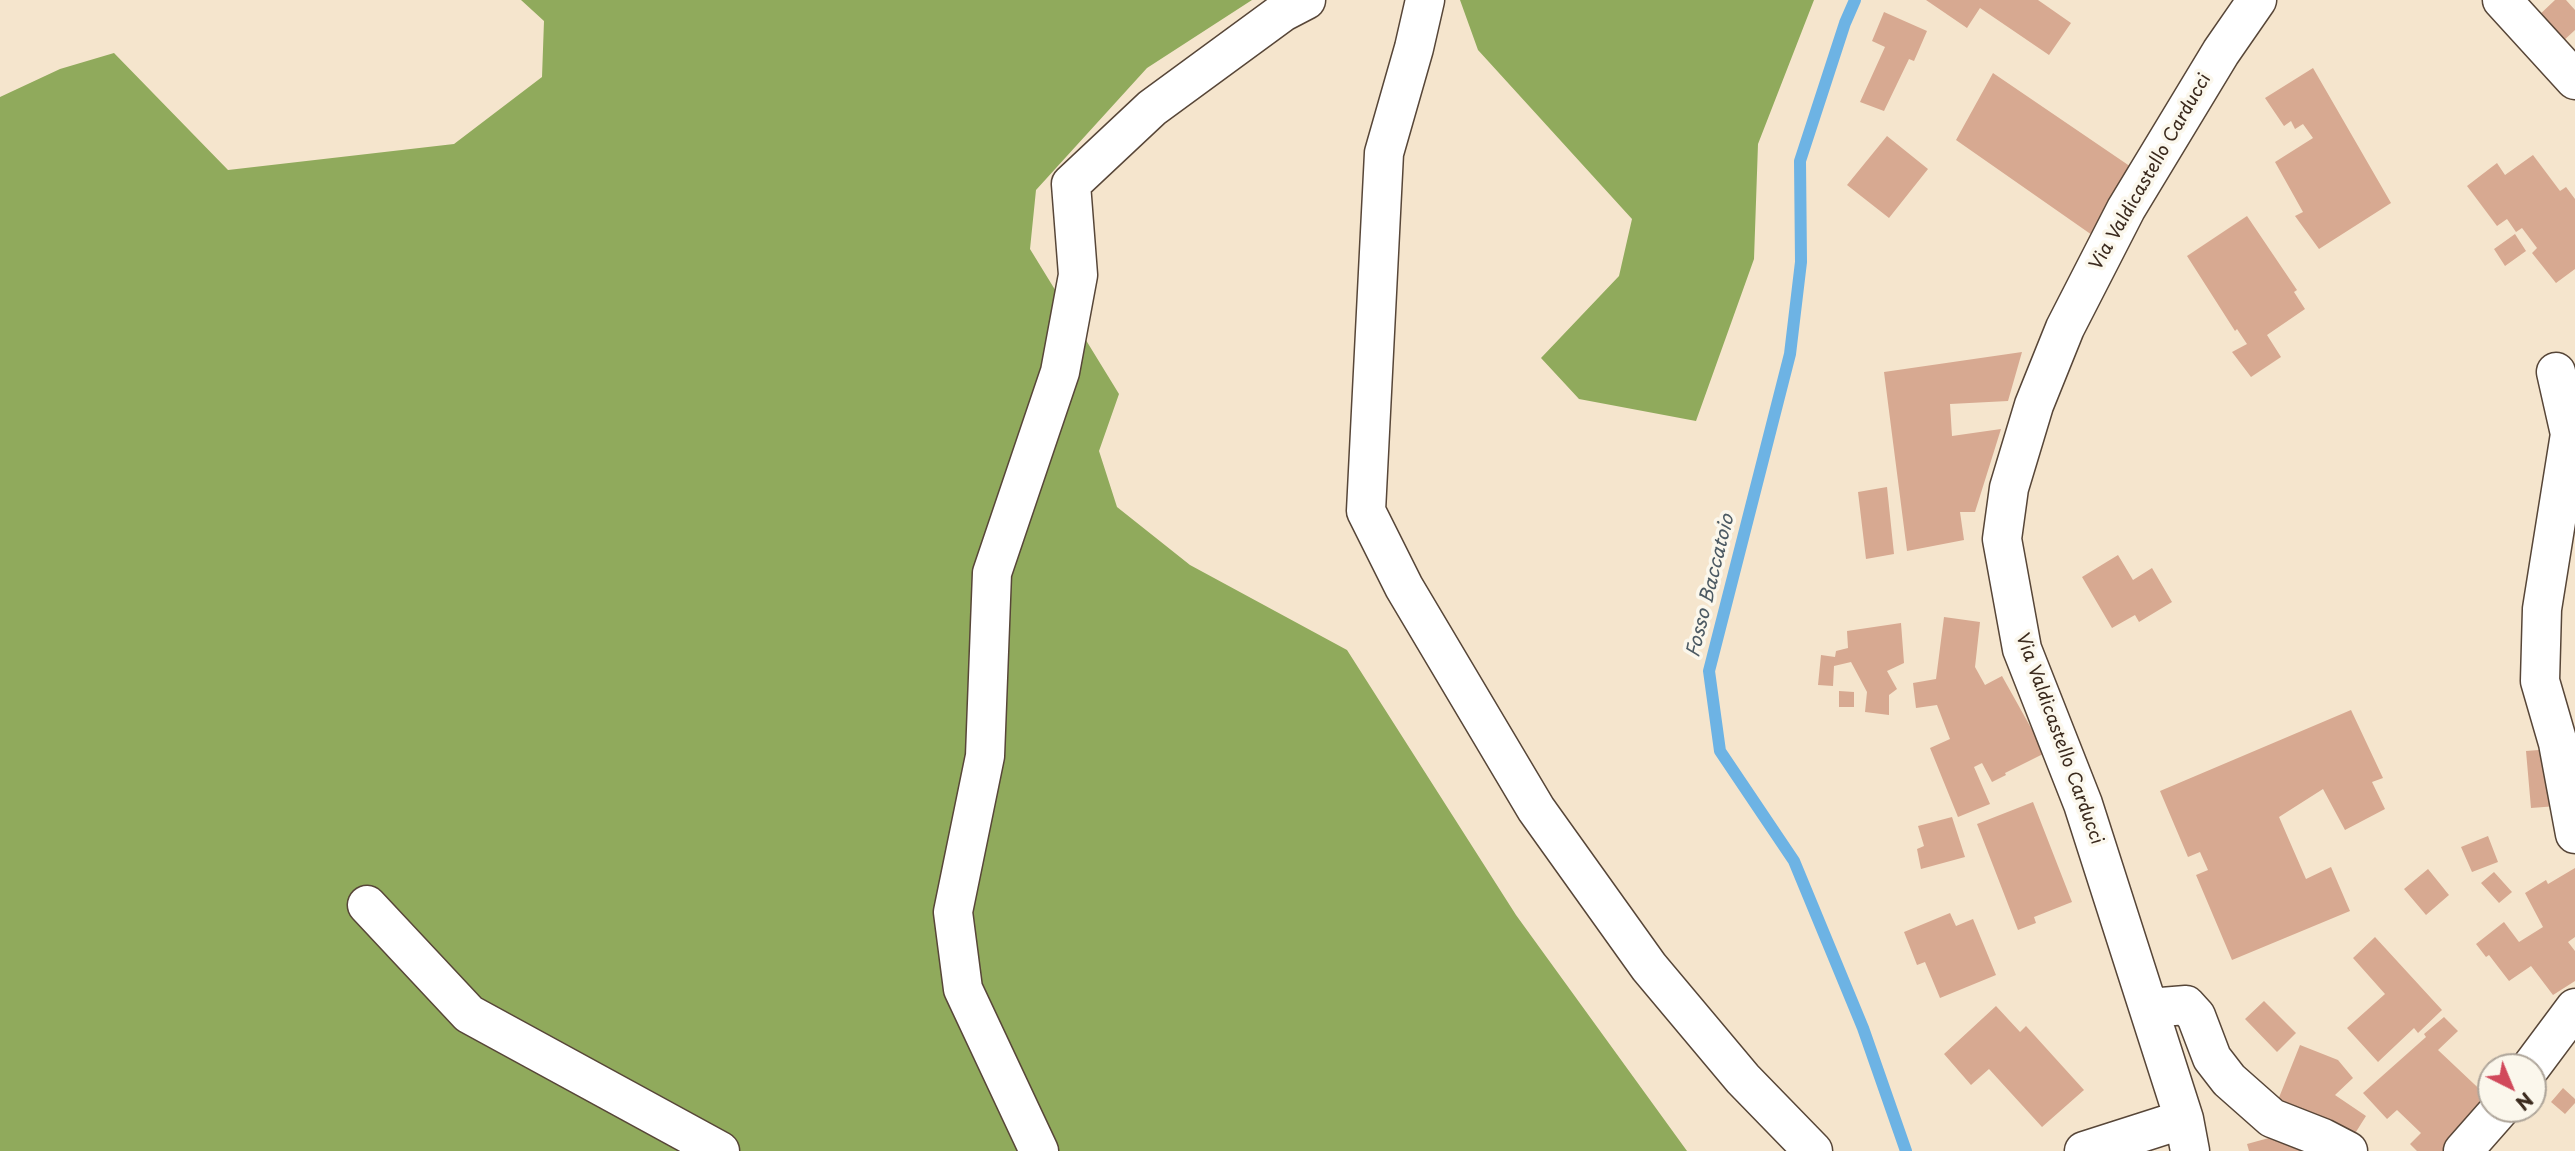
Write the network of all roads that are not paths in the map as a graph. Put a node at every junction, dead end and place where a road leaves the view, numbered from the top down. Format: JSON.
{"nodes":[{"id":1,"x":1306,"y":0,"type":"edge"},
{"id":2,"x":1425,"y":0,"type":"edge"},
{"id":3,"x":2257,"y":0,"type":"edge"},
{"id":4,"x":2502,"y":0,"type":"edge"},
{"id":5,"x":2575,"y":80,"type":"edge"},
{"id":6,"x":2556,"y":372,"type":"dead end"},
{"id":7,"x":2575,"y":834,"type":"edge"},
{"id":8,"x":367,"y":905,"type":"dead end"},
{"id":9,"x":2149,"y":1008,"type":"junction"},
{"id":10,"x":2575,"y":1008,"type":"edge"},
{"id":11,"x":2541,"y":1053,"type":"edge"},
{"id":12,"x":2488,"y":1123,"type":"edge"},
{"id":13,"x":2186,"y":1135,"type":"edge"},
{"id":14,"x":720,"y":1151,"type":"edge"},
{"id":15,"x":1039,"y":1151,"type":"edge"},
{"id":16,"x":1813,"y":1151,"type":"edge"},
{"id":17,"x":2084,"y":1151,"type":"edge"},
{"id":18,"x":2348,"y":1151,"type":"edge"},
{"id":19,"x":2463,"y":1151,"type":"edge"}],
"edges":[{"from":1,"to":15,"type":"street"},
{"from":2,"to":16,"type":"street"},
{"from":3,"to":9,"type":"street","name":"Via Valdicastello Carducci"},
{"from":4,"to":5,"type":"street"},
{"from":6,"to":7,"type":"street"},
{"from":8,"to":14,"type":"street"},
{"from":9,"to":13,"type":"street","name":"Via Valdicastello Carducci"},
{"from":9,"to":18,"type":"street"},
{"from":10,"to":11,"type":"street"},
{"from":12,"to":19,"type":"street"},
{"from":13,"to":17,"type":"street"}]}
